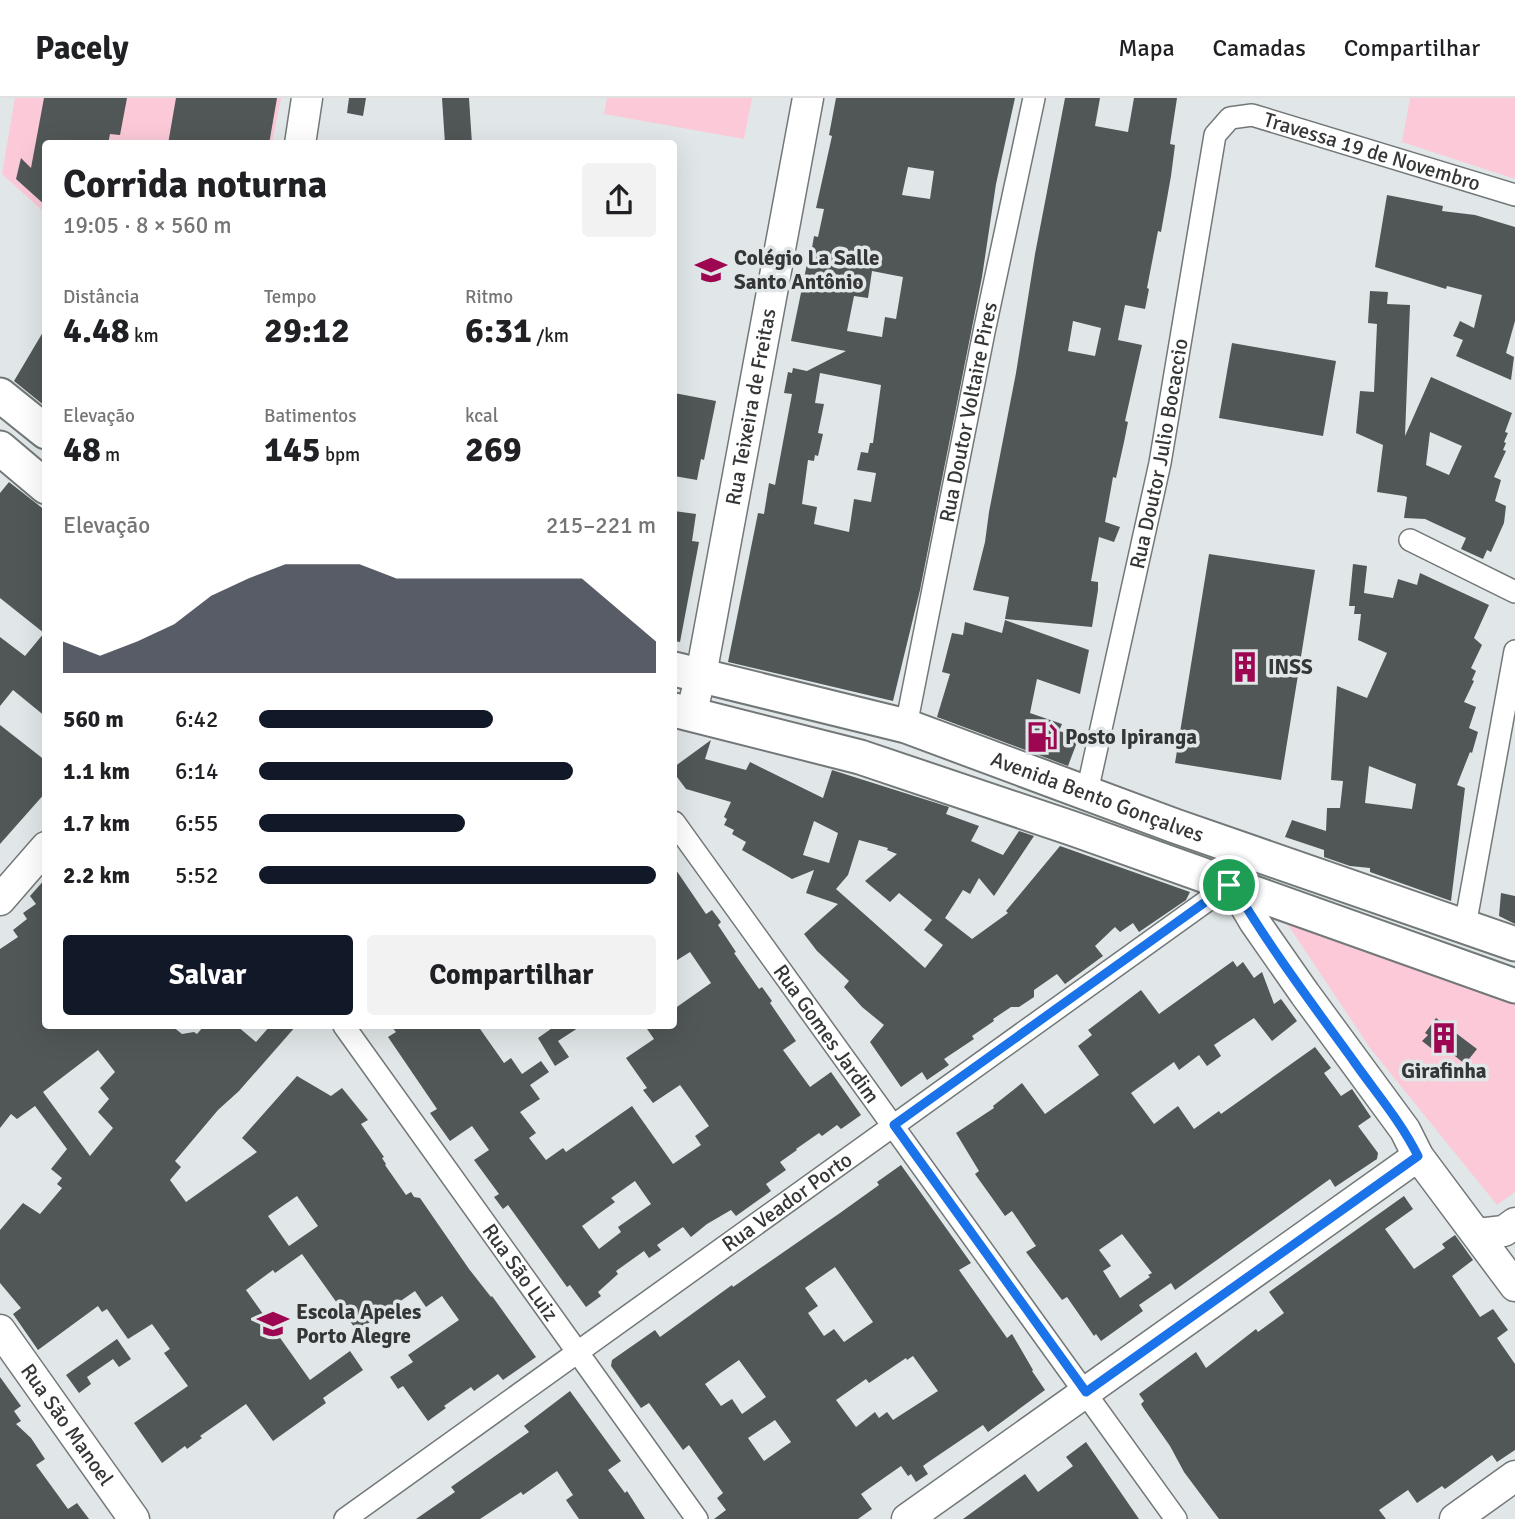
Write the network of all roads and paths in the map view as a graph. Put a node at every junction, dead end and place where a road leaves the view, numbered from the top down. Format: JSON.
{"nodes":[{"id":1,"x":307,"y":98,"type":"edge"},
{"id":2,"x":808,"y":98,"type":"edge"},
{"id":3,"x":1034,"y":98,"type":"edge"},
{"id":4,"x":1230,"y":118,"type":"joint"},
{"id":5,"x":301,"y":140,"type":"edge"},
{"id":6,"x":1515,"y":195,"type":"edge"},
{"id":7,"x":0,"y":395,"type":"edge"},
{"id":8,"x":42,"y":429,"type":"edge"},
{"id":9,"x":0,"y":448,"type":"edge"},
{"id":10,"x":42,"y":484,"type":"edge"},
{"id":11,"x":1410,"y":540,"type":"dead end"},
{"id":12,"x":1515,"y":592,"type":"edge"},
{"id":13,"x":1515,"y":651,"type":"edge"},
{"id":14,"x":687,"y":672,"type":"edge"},
{"id":15,"x":682,"y":712,"type":"edge"},
{"id":16,"x":906,"y":726,"type":"junction"},
{"id":17,"x":1087,"y":792,"type":"junction"},
{"id":18,"x":677,"y":826,"type":"edge"},
{"id":19,"x":42,"y":852,"type":"edge"},
{"id":20,"x":1232,"y":886,"type":"junction"},
{"id":21,"x":0,"y":900,"type":"edge"},
{"id":22,"x":1465,"y":926,"type":"junction"},
{"id":23,"x":1515,"y":944,"type":"edge"},
{"id":24,"x":1515,"y":986,"type":"edge"},
{"id":25,"x":346,"y":1029,"type":"edge"},
{"id":26,"x":894,"y":1125,"type":"junction"},
{"id":27,"x":1418,"y":1156,"type":"junction"},
{"id":28,"x":1497,"y":1236,"type":"edge"},
{"id":29,"x":1515,"y":1286,"type":"edge"},
{"id":30,"x":0,"y":1330,"type":"edge"},
{"id":31,"x":577,"y":1352,"type":"junction"},
{"id":32,"x":1086,"y":1392,"type":"junction"},
{"id":33,"x":1515,"y":1476,"type":"edge"},
{"id":34,"x":134,"y":1519,"type":"edge"},
{"id":35,"x":345,"y":1519,"type":"edge"},
{"id":36,"x":697,"y":1519,"type":"edge"},
{"id":37,"x":907,"y":1519,"type":"edge"},
{"id":38,"x":1176,"y":1519,"type":"edge"},
{"id":39,"x":1455,"y":1519,"type":"edge"}],
"edges":[{"from":1,"to":5,"type":"street"},
{"from":2,"to":14,"type":"street","name":"Rua Teixeira de Freitas"},
{"from":3,"to":16,"type":"street","name":"Rua Doutor Voltaire Pires"},
{"from":4,"to":6,"type":"street","name":"Travessa 19 de Novembro"},
{"from":4,"to":17,"type":"street","name":"Rua Doutor Julio Bocaccio"},
{"from":7,"to":8,"type":"main road"},
{"from":9,"to":10,"type":"main road"},
{"from":11,"to":12,"type":"street"},
{"from":13,"to":22,"type":"street"},
{"from":14,"to":15,"type":"street","name":"Rua Teixeira de Freitas"},
{"from":14,"to":16,"type":"main road","name":"Avenida Bento Gonçalves"},
{"from":15,"to":20,"type":"main road","name":"Avenida Bento Gonçalves"},
{"from":16,"to":17,"type":"main road","name":"Avenida Bento Gonçalves"},
{"from":17,"to":22,"type":"main road","name":"Avenida Bento Gonçalves"},
{"from":18,"to":26,"type":"street","name":"Rua Gomes Jardim"},
{"from":19,"to":21,"type":"street"},
{"from":20,"to":24,"type":"main road","name":"Avenida Bento Gonçalves"},
{"from":20,"to":26,"type":"street","name":"Rua Veador Porto"},
{"from":20,"to":27,"type":"street"},
{"from":22,"to":23,"type":"main road","name":"Avenida Bento Gonçalves"},
{"from":25,"to":31,"type":"street","name":"Rua São Luiz"},
{"from":26,"to":31,"type":"street","name":"Rua Veador Porto"},
{"from":26,"to":32,"type":"street","name":"Rua Gomes Jardim"},
{"from":27,"to":28,"type":"street"},
{"from":27,"to":32,"type":"street"},
{"from":28,"to":29,"type":"street"},
{"from":30,"to":34,"type":"street","name":"Rua São Manoel"},
{"from":31,"to":35,"type":"street","name":"Rua Veador Porto"},
{"from":31,"to":36,"type":"street","name":"Rua São Luiz"},
{"from":32,"to":37,"type":"street"},
{"from":32,"to":38,"type":"street","name":"Rua Gomes Jardim"},
{"from":33,"to":39,"type":"street"}]}
